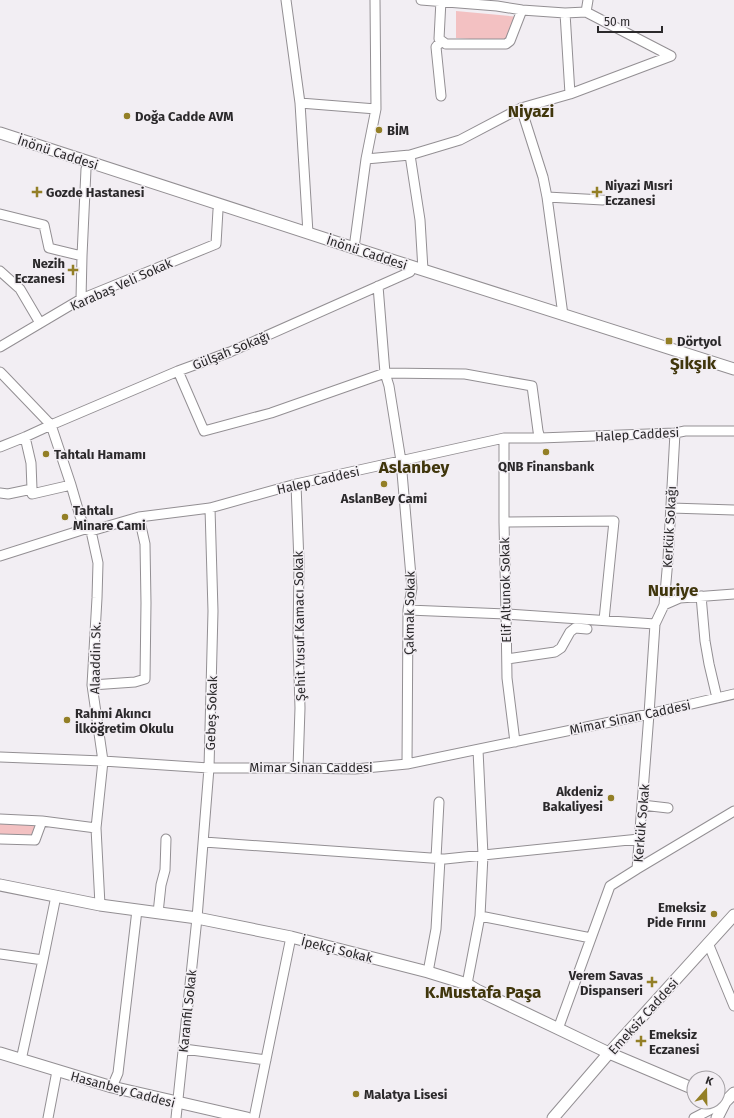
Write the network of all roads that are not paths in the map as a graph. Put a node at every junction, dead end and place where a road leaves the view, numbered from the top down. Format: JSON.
{"nodes":[{"id":1,"x":286,"y":0,"type":"edge"},
{"id":2,"x":375,"y":0,"type":"edge"},
{"id":3,"x":421,"y":0,"type":"edge"},
{"id":4,"x":588,"y":0,"type":"edge"},
{"id":5,"x":440,"y":1,"type":"edge"},
{"id":6,"x":496,"y":3,"type":"edge"},
{"id":7,"x":522,"y":10,"type":"junction"},
{"id":8,"x":586,"y":12,"type":"junction"},
{"id":9,"x":565,"y":13,"type":"junction"},
{"id":10,"x":442,"y":41,"type":"junction"},
{"id":11,"x":570,"y":94,"type":"junction"},
{"id":12,"x":441,"y":96,"type":"dead end"},
{"id":13,"x":300,"y":103,"type":"junction"},
{"id":14,"x":521,"y":108,"type":"junction"},
{"id":15,"x":376,"y":109,"type":"junction"},
{"id":16,"x":0,"y":133,"type":"edge"},
{"id":17,"x":0,"y":140,"type":"edge"},
{"id":18,"x":410,"y":155,"type":"junction"},
{"id":19,"x":366,"y":160,"type":"junction"},
{"id":20,"x":86,"y":169,"type":"junction"},
{"id":21,"x":547,"y":197,"type":"junction"},
{"id":22,"x":603,"y":200,"type":"dead end"},
{"id":23,"x":218,"y":210,"type":"junction"},
{"id":24,"x":0,"y":214,"type":"edge"},
{"id":25,"x":308,"y":233,"type":"junction"},
{"id":26,"x":354,"y":248,"type":"junction"},
{"id":27,"x":82,"y":256,"type":"junction"},
{"id":28,"x":423,"y":270,"type":"junction"},
{"id":29,"x":0,"y":271,"type":"edge"},
{"id":30,"x":410,"y":272,"type":"junction"},
{"id":31,"x":378,"y":286,"type":"junction"},
{"id":32,"x":81,"y":299,"type":"junction"},
{"id":33,"x":563,"y":315,"type":"junction"},
{"id":34,"x":40,"y":323,"type":"junction"},
{"id":35,"x":0,"y":347,"type":"edge"},
{"id":36,"x":734,"y":369,"type":"edge"},
{"id":37,"x":178,"y":371,"type":"junction"},
{"id":38,"x":0,"y":372,"type":"edge"},
{"id":39,"x":385,"y":373,"type":"junction"},
{"id":40,"x":734,"y":374,"type":"edge"},
{"id":41,"x":51,"y":425,"type":"junction"},
{"id":42,"x":734,"y":431,"type":"edge"},
{"id":43,"x":674,"y":433,"type":"junction"},
{"id":44,"x":26,"y":437,"type":"junction"},
{"id":45,"x":504,"y":438,"type":"junction"},
{"id":46,"x":540,"y":438,"type":"junction"},
{"id":47,"x":0,"y":447,"type":"edge"},
{"id":48,"x":401,"y":461,"type":"junction"},
{"id":49,"x":296,"y":484,"type":"junction"},
{"id":50,"x":71,"y":485,"type":"junction"},
{"id":51,"x":32,"y":489,"type":"junction"},
{"id":52,"x":0,"y":493,"type":"edge"},
{"id":53,"x":210,"y":508,"type":"junction"},
{"id":54,"x":671,"y":508,"type":"junction"},
{"id":55,"x":734,"y":510,"type":"edge"},
{"id":56,"x":139,"y":517,"type":"junction"},
{"id":57,"x":504,"y":522,"type":"junction"},
{"id":58,"x":88,"y":530,"type":"junction"},
{"id":59,"x":0,"y":556,"type":"edge"},
{"id":60,"x":734,"y":594,"type":"edge"},
{"id":61,"x":701,"y":596,"type":"junction"},
{"id":62,"x":664,"y":605,"type":"junction"},
{"id":63,"x":408,"y":610,"type":"junction"},
{"id":64,"x":506,"y":614,"type":"junction"},
{"id":65,"x":604,"y":620,"type":"junction"},
{"id":66,"x":654,"y":624,"type":"junction"},
{"id":67,"x":587,"y":629,"type":"dead end"},
{"id":68,"x":507,"y":658,"type":"junction"},
{"id":69,"x":92,"y":685,"type":"junction"},
{"id":70,"x":734,"y":694,"type":"edge"},
{"id":71,"x":717,"y":698,"type":"junction"},
{"id":72,"x":649,"y":714,"type":"junction"},
{"id":73,"x":515,"y":742,"type":"junction"},
{"id":74,"x":478,"y":750,"type":"junction"},
{"id":75,"x":0,"y":757,"type":"edge"},
{"id":76,"x":103,"y":762,"type":"junction"},
{"id":77,"x":408,"y":764,"type":"junction"},
{"id":78,"x":209,"y":768,"type":"junction"},
{"id":79,"x":298,"y":768,"type":"junction"},
{"id":80,"x":439,"y":802,"type":"dead end"},
{"id":81,"x":642,"y":805,"type":"junction"},
{"id":82,"x":668,"y":808,"type":"dead end"},
{"id":83,"x":734,"y":811,"type":"edge"},
{"id":84,"x":0,"y":819,"type":"edge"},
{"id":85,"x":42,"y":821,"type":"junction"},
{"id":86,"x":96,"y":828,"type":"junction"},
{"id":87,"x":0,"y":839,"type":"edge"},
{"id":88,"x":166,"y":839,"type":"dead end"},
{"id":89,"x":639,"y":839,"type":"junction"},
{"id":90,"x":204,"y":842,"type":"junction"},
{"id":91,"x":483,"y":855,"type":"junction"},
{"id":92,"x":438,"y":858,"type":"junction"},
{"id":93,"x":637,"y":869,"type":"junction"},
{"id":94,"x":0,"y":885,"type":"edge"},
{"id":95,"x":53,"y":896,"type":"junction"},
{"id":96,"x":100,"y":905,"type":"junction"},
{"id":97,"x":137,"y":910,"type":"junction"},
{"id":98,"x":158,"y":913,"type":"junction"},
{"id":99,"x":734,"y":915,"type":"edge"},
{"id":100,"x":480,"y":916,"type":"junction"},
{"id":101,"x":197,"y":918,"type":"junction"},
{"id":102,"x":291,"y":937,"type":"junction"},
{"id":103,"x":591,"y":938,"type":"junction"},
{"id":104,"x":708,"y":943,"type":"junction"},
{"id":105,"x":0,"y":954,"type":"edge"},
{"id":106,"x":43,"y":960,"type":"junction"},
{"id":107,"x":428,"y":972,"type":"junction"},
{"id":108,"x":467,"y":984,"type":"junction"},
{"id":109,"x":734,"y":1006,"type":"edge"},
{"id":110,"x":558,"y":1028,"type":"junction"},
{"id":111,"x":184,"y":1049,"type":"junction"},
{"id":112,"x":609,"y":1053,"type":"junction"},
{"id":113,"x":0,"y":1054,"type":"edge"},
{"id":114,"x":21,"y":1060,"type":"junction"},
{"id":115,"x":266,"y":1060,"type":"junction"},
{"id":116,"x":57,"y":1071,"type":"junction"},
{"id":117,"x":686,"y":1086,"type":"edge"},
{"id":118,"x":112,"y":1087,"type":"junction"},
{"id":119,"x":734,"y":1093,"type":"edge"},
{"id":120,"x":726,"y":1102,"type":"edge"},
{"id":121,"x":178,"y":1103,"type":"junction"},
{"id":122,"x":710,"y":1110,"type":"edge"},
{"id":123,"x":48,"y":1118,"type":"edge"},
{"id":124,"x":176,"y":1118,"type":"edge"},
{"id":125,"x":247,"y":1118,"type":"edge"},
{"id":126,"x":254,"y":1118,"type":"edge"},
{"id":127,"x":553,"y":1118,"type":"edge"},
{"id":128,"x":694,"y":1118,"type":"edge"}],
"edges":[{"from":1,"to":13,"type":"street"},
{"from":2,"to":15,"type":"street"},
{"from":3,"to":5,"type":"street"},
{"from":4,"to":8,"type":"street"},
{"from":5,"to":6,"type":"street"},
{"from":5,"to":10,"type":"street"},
{"from":6,"to":7,"type":"street"},
{"from":7,"to":9,"type":"street"},
{"from":7,"to":10,"type":"street"},
{"from":8,"to":9,"type":"street"},
{"from":8,"to":11,"type":"street"},
{"from":9,"to":11,"type":"street"},
{"from":10,"to":12,"type":"street"},
{"from":11,"to":14,"type":"street"},
{"from":13,"to":15,"type":"street"},
{"from":13,"to":25,"type":"street"},
{"from":14,"to":18,"type":"street"},
{"from":14,"to":21,"type":"street"},
{"from":15,"to":19,"type":"street"},
{"from":16,"to":25,"type":"main road","name":"İnönü Caddesi"},
{"from":17,"to":20,"type":"main road","name":"İnönü Caddesi"},
{"from":18,"to":19,"type":"street"},
{"from":18,"to":28,"type":"street"},
{"from":19,"to":26,"type":"street"},
{"from":20,"to":23,"type":"main road","name":"İnönü Caddesi"},
{"from":20,"to":27,"type":"street"},
{"from":21,"to":22,"type":"street"},
{"from":21,"to":33,"type":"street"},
{"from":23,"to":30,"type":"main road","name":"İnönü Caddesi"},
{"from":23,"to":32,"type":"street","name":"Karabaş Veli Sokak"},
{"from":24,"to":27,"type":"street"},
{"from":25,"to":26,"type":"main road","name":"İnönü Caddesi"},
{"from":26,"to":28,"type":"main road","name":"İnönü Caddesi"},
{"from":27,"to":32,"type":"street"},
{"from":28,"to":33,"type":"main road","name":"İnönü Caddesi"},
{"from":29,"to":34,"type":"street"},
{"from":30,"to":31,"type":"street","name":"Gülşah Sokağı"},
{"from":30,"to":40,"type":"main road","name":"İnönü Caddesi"},
{"from":31,"to":37,"type":"street","name":"Gülşah Sokağı"},
{"from":31,"to":39,"type":"street","name":"Çakmak Sokak"},
{"from":32,"to":34,"type":"street","name":"Karabaş Veli Sokak"},
{"from":33,"to":36,"type":"main road","name":"İnönü Caddesi"},
{"from":34,"to":35,"type":"street","name":"Karabaş Veli Sokak"},
{"from":37,"to":39,"type":"street"},
{"from":37,"to":41,"type":"street","name":"Gülşah Sokağı"},
{"from":38,"to":41,"type":"street"},
{"from":39,"to":46,"type":"street"},
{"from":39,"to":48,"type":"street","name":"Çakmak Sokak"},
{"from":41,"to":44,"type":"street","name":"Gülşah Sokağı"},
{"from":41,"to":50,"type":"street"},
{"from":42,"to":43,"type":"street","name":"Halep Caddesi"},
{"from":43,"to":46,"type":"street","name":"Halep Caddesi"},
{"from":43,"to":54,"type":"street","name":"Kerkük Sokağı"},
{"from":44,"to":47,"type":"street","name":"Gülşah Sokağı"},
{"from":44,"to":51,"type":"street"},
{"from":45,"to":46,"type":"street","name":"Halep Caddesi"},
{"from":45,"to":48,"type":"street","name":"Halep Caddesi"},
{"from":45,"to":57,"type":"street","name":"Elif Altunok Sokak"},
{"from":48,"to":49,"type":"street","name":"Halep Caddesi"},
{"from":48,"to":63,"type":"street","name":"Çakmak Sokak"},
{"from":49,"to":53,"type":"street","name":"Halep Caddesi"},
{"from":49,"to":79,"type":"street","name":"Şehit Yusuf Kamacı Sokak"},
{"from":50,"to":51,"type":"street"},
{"from":50,"to":58,"type":"street"},
{"from":51,"to":52,"type":"street"},
{"from":53,"to":56,"type":"street","name":"Halep Caddesi"},
{"from":53,"to":78,"type":"street","name":"Gebeş Sokak"},
{"from":54,"to":55,"type":"street"},
{"from":54,"to":62,"type":"street","name":"Kerkük Sokağı"},
{"from":56,"to":58,"type":"street","name":"Halep Caddesi"},
{"from":56,"to":69,"type":"street"},
{"from":57,"to":64,"type":"street","name":"Elif Altunok Sokak"},
{"from":57,"to":65,"type":"street"},
{"from":58,"to":59,"type":"street","name":"Halep Caddesi"},
{"from":58,"to":69,"type":"street","name":"Alaaddin Sk."},
{"from":60,"to":61,"type":"street"},
{"from":61,"to":62,"type":"street"},
{"from":61,"to":71,"type":"street"},
{"from":62,"to":66,"type":"street","name":"Kerkük Sokağı"},
{"from":63,"to":64,"type":"street"},
{"from":63,"to":77,"type":"street","name":"Çakmak Sokak"},
{"from":64,"to":65,"type":"street"},
{"from":64,"to":68,"type":"street","name":"Elif Altunok Sokak"},
{"from":65,"to":66,"type":"street"},
{"from":66,"to":72,"type":"street","name":"Kerkük Sokağı"},
{"from":67,"to":68,"type":"street"},
{"from":68,"to":73,"type":"street","name":"Elif Altunok Sokak"},
{"from":69,"to":76,"type":"street","name":"Alaaddin Sk."},
{"from":70,"to":71,"type":"street","name":"Mimar Sinan Caddesi"},
{"from":71,"to":72,"type":"street","name":"Mimar Sinan Caddesi"},
{"from":72,"to":73,"type":"street","name":"Mimar Sinan Caddesi"},
{"from":72,"to":81,"type":"street","name":"Kerkük Sokak"},
{"from":73,"to":74,"type":"street","name":"Mimar Sinan Caddesi"},
{"from":74,"to":77,"type":"street","name":"Mimar Sinan Caddesi"},
{"from":74,"to":91,"type":"street"},
{"from":75,"to":76,"type":"street","name":"Mimar Sinan Caddesi"},
{"from":76,"to":78,"type":"street","name":"Mimar Sinan Caddesi"},
{"from":76,"to":86,"type":"street","name":"Alaaddin Sk."},
{"from":77,"to":79,"type":"street","name":"Mimar Sinan Caddesi"},
{"from":78,"to":79,"type":"street","name":"Mimar Sinan Caddesi"},
{"from":78,"to":90,"type":"street","name":"Gebeş Sokak"},
{"from":80,"to":92,"type":"street"},
{"from":81,"to":82,"type":"street"},
{"from":81,"to":89,"type":"street","name":"Kerkük Sokak"},
{"from":83,"to":93,"type":"street"},
{"from":84,"to":85,"type":"street"},
{"from":85,"to":86,"type":"street"},
{"from":85,"to":87,"type":"street"},
{"from":86,"to":96,"type":"street","name":"Alaaddin Sk."},
{"from":88,"to":98,"type":"street"},
{"from":89,"to":91,"type":"street"},
{"from":89,"to":93,"type":"street","name":"Kerkük Sokak"},
{"from":90,"to":92,"type":"street"},
{"from":90,"to":101,"type":"street","name":"Gebeş Sokak"},
{"from":91,"to":92,"type":"street"},
{"from":91,"to":100,"type":"street"},
{"from":92,"to":107,"type":"street"},
{"from":93,"to":103,"type":"street","name":"Kerkük Sokak"},
{"from":94,"to":95,"type":"main road","name":"İpekçi Sokak"},
{"from":95,"to":96,"type":"main road","name":"İpekçi Sokak"},
{"from":95,"to":106,"type":"street"},
{"from":96,"to":97,"type":"main road","name":"İpekçi Sokak"},
{"from":97,"to":98,"type":"main road","name":"İpekçi Sokak"},
{"from":97,"to":118,"type":"street"},
{"from":98,"to":101,"type":"main road","name":"İpekçi Sokak"},
{"from":99,"to":104,"type":"main road","name":"Emeksiz Caddesi"},
{"from":100,"to":103,"type":"street"},
{"from":100,"to":108,"type":"street"},
{"from":101,"to":102,"type":"main road","name":"İpekçi Sokak"},
{"from":101,"to":111,"type":"street","name":"Karanfil Sokak"},
{"from":102,"to":107,"type":"main road","name":"İpekçi Sokak"},
{"from":102,"to":115,"type":"street"},
{"from":103,"to":110,"type":"street","name":"Kerkük Sokak"},
{"from":104,"to":109,"type":"street"},
{"from":104,"to":112,"type":"main road","name":"Emeksiz Caddesi"},
{"from":105,"to":106,"type":"street"},
{"from":106,"to":114,"type":"street"},
{"from":107,"to":108,"type":"main road","name":"İpekçi Sokak"},
{"from":108,"to":110,"type":"main road","name":"İpekçi Sokak"},
{"from":110,"to":112,"type":"main road","name":"İpekçi Sokak"},
{"from":111,"to":115,"type":"street"},
{"from":111,"to":121,"type":"street","name":"Karanfil Sokak"},
{"from":112,"to":117,"type":"main road","name":"İpekçi Sokak"},
{"from":112,"to":127,"type":"main road","name":"Emeksiz Caddesi"},
{"from":113,"to":114,"type":"main road","name":"Hasanbey Caddesi"},
{"from":114,"to":116,"type":"main road","name":"Hasanbey Caddesi"},
{"from":115,"to":126,"type":"street"},
{"from":116,"to":118,"type":"main road","name":"Hasanbey Caddesi"},
{"from":116,"to":123,"type":"street"},
{"from":118,"to":121,"type":"main road","name":"Hasanbey Caddesi"},
{"from":119,"to":120,"type":"main road"},
{"from":121,"to":124,"type":"street","name":"Karanfil Sokak"},
{"from":121,"to":125,"type":"main road","name":"Hasanbey Caddesi"},
{"from":122,"to":128,"type":"street"}]}
